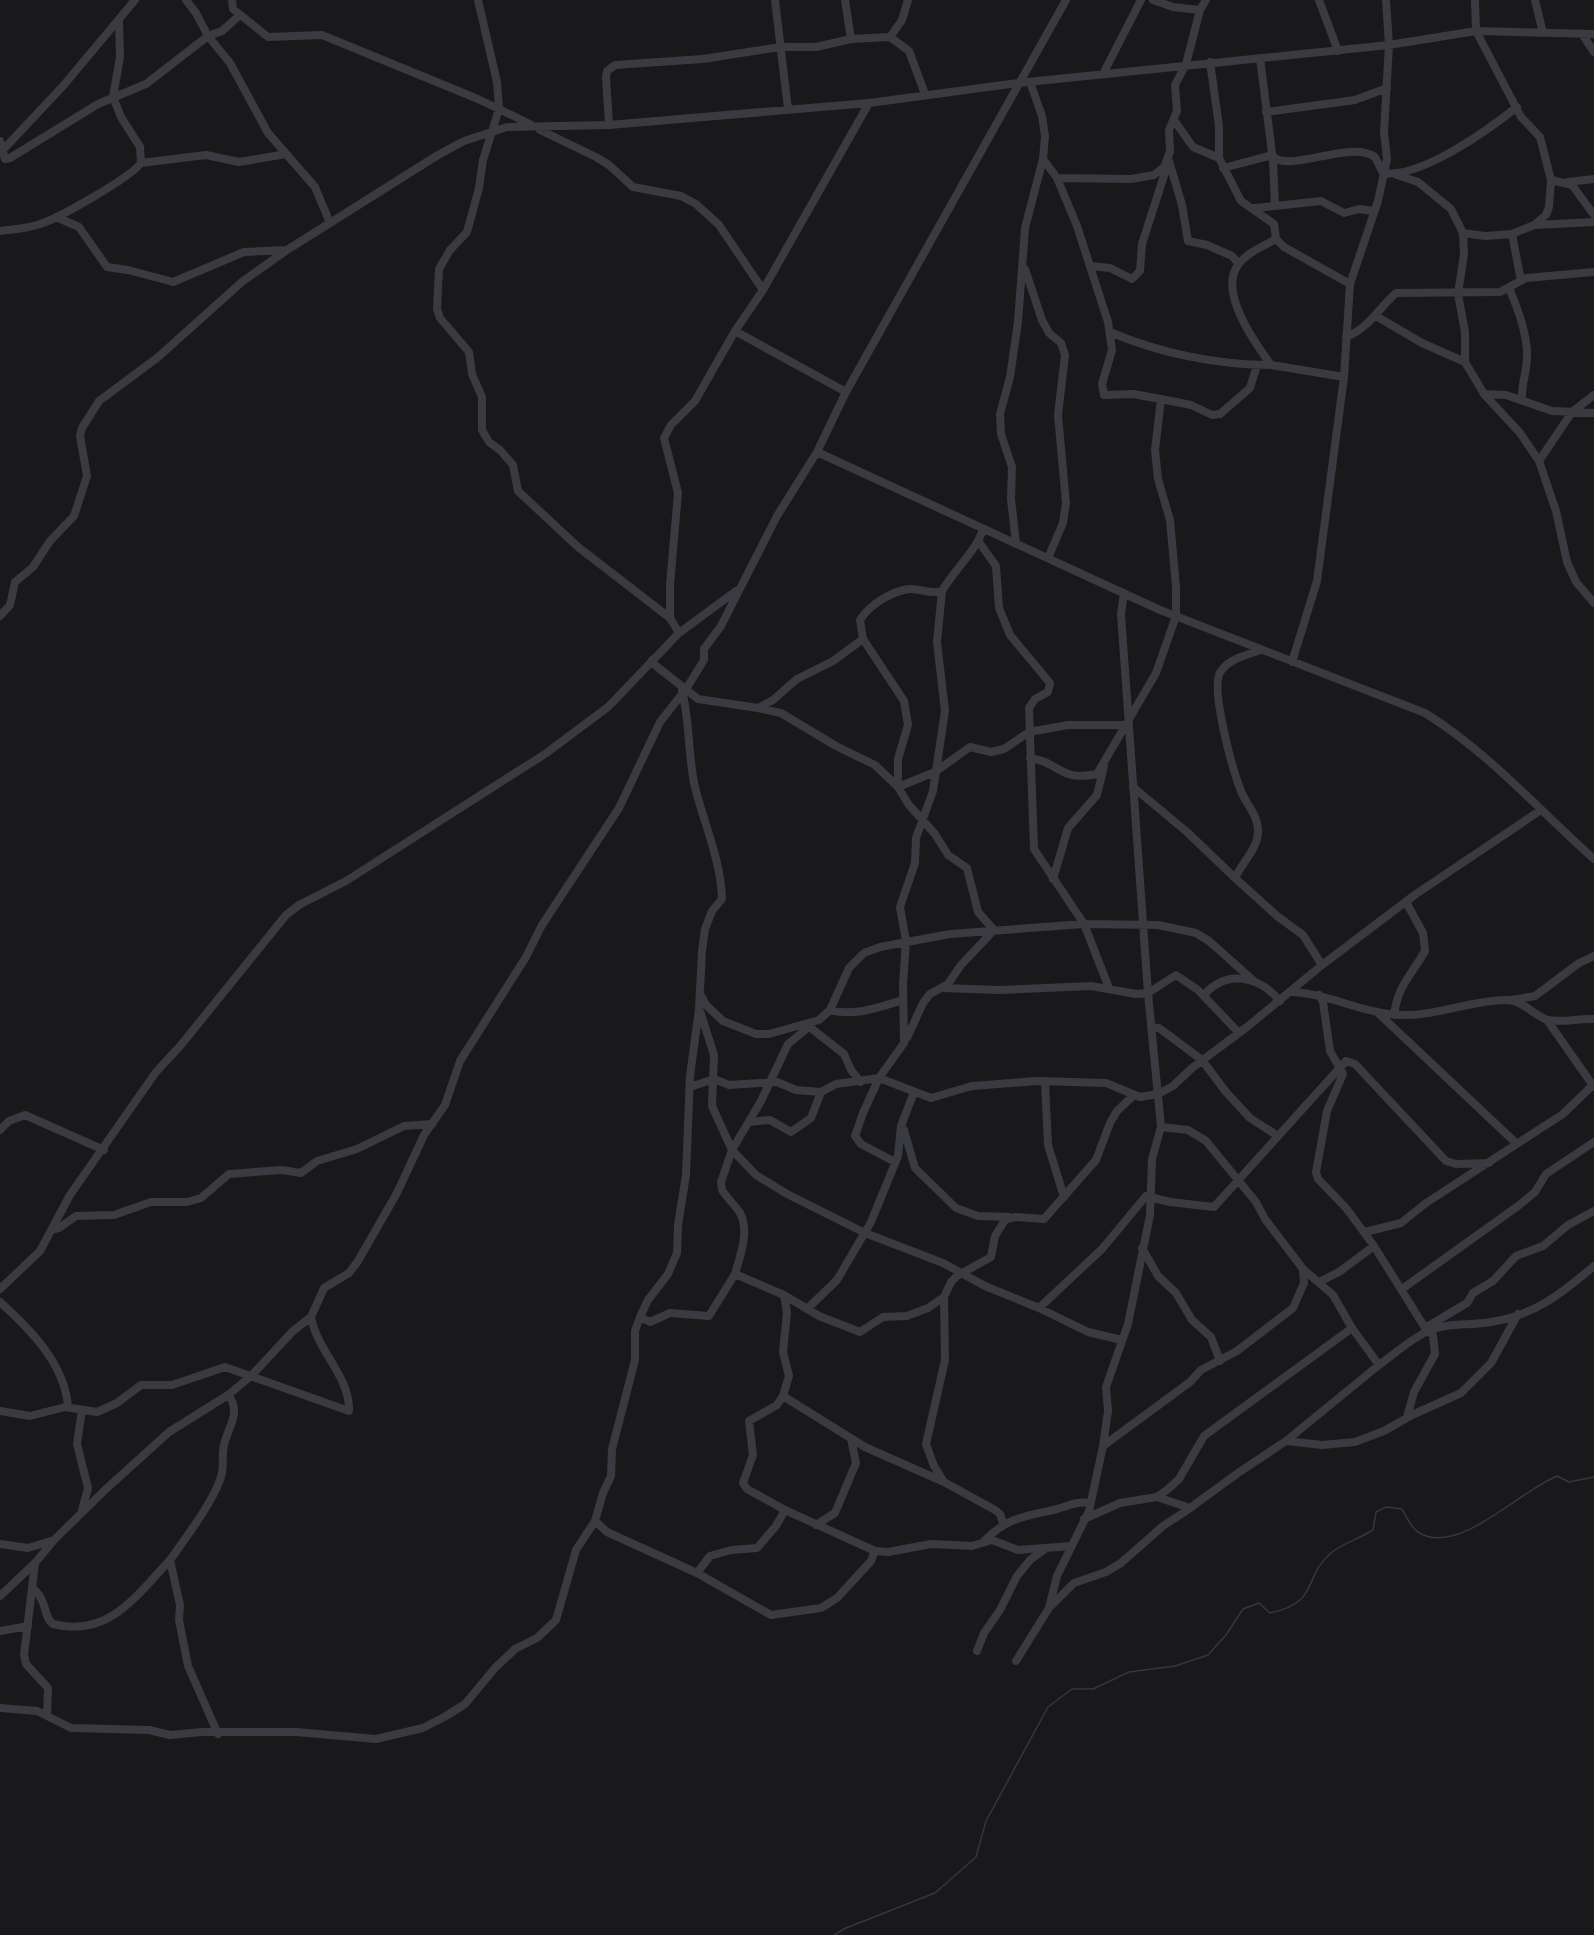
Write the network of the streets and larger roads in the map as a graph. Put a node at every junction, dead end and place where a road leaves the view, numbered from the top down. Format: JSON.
{"nodes":[{"id":1,"x":135,"y":0,"type":"edge"},
{"id":2,"x":186,"y":0,"type":"edge"},
{"id":3,"x":232,"y":0,"type":"edge"},
{"id":4,"x":478,"y":0,"type":"edge"},
{"id":5,"x":775,"y":0,"type":"edge"},
{"id":6,"x":845,"y":0,"type":"edge"},
{"id":7,"x":909,"y":0,"type":"edge"},
{"id":8,"x":1066,"y":0,"type":"edge"},
{"id":9,"x":1141,"y":0,"type":"edge"},
{"id":10,"x":1153,"y":0,"type":"edge"},
{"id":11,"x":1206,"y":0,"type":"edge"},
{"id":12,"x":1319,"y":0,"type":"edge"},
{"id":13,"x":1386,"y":0,"type":"edge"},
{"id":14,"x":1535,"y":0,"type":"edge"},
{"id":15,"x":1477,"y":1,"type":"edge"},
{"id":16,"x":1200,"y":10,"type":"junction"},
{"id":17,"x":240,"y":15,"type":"junction"},
{"id":18,"x":119,"y":21,"type":"junction"},
{"id":19,"x":1476,"y":31,"type":"junction"},
{"id":20,"x":1544,"y":33,"type":"junction"},
{"id":21,"x":1582,"y":34,"type":"junction"},
{"id":22,"x":1594,"y":34,"type":"edge"},
{"id":23,"x":208,"y":36,"type":"junction"},
{"id":24,"x":890,"y":37,"type":"junction"},
{"id":25,"x":851,"y":39,"type":"junction"},
{"id":26,"x":1389,"y":45,"type":"junction"},
{"id":27,"x":780,"y":47,"type":"junction"},
{"id":28,"x":1338,"y":51,"type":"junction"},
{"id":29,"x":1594,"y":52,"type":"edge"},
{"id":30,"x":1260,"y":58,"type":"junction"},
{"id":31,"x":1210,"y":62,"type":"junction"},
{"id":32,"x":1186,"y":64,"type":"junction"},
{"id":33,"x":1103,"y":74,"type":"junction"},
{"id":34,"x":1030,"y":82,"type":"junction"},
{"id":35,"x":1018,"y":83,"type":"junction"},
{"id":36,"x":1386,"y":88,"type":"junction"},
{"id":37,"x":925,"y":94,"type":"junction"},
{"id":38,"x":113,"y":97,"type":"junction"},
{"id":39,"x":869,"y":103,"type":"junction"},
{"id":40,"x":1516,"y":107,"type":"junction"},
{"id":41,"x":499,"y":109,"type":"junction"},
{"id":42,"x":788,"y":109,"type":"junction"},
{"id":43,"x":1266,"y":112,"type":"junction"},
{"id":44,"x":1174,"y":120,"type":"junction"},
{"id":45,"x":609,"y":125,"type":"junction"},
{"id":46,"x":534,"y":126,"type":"junction"},
{"id":47,"x":492,"y":130,"type":"junction"},
{"id":48,"x":0,"y":141,"type":"edge"},
{"id":49,"x":1,"y":152,"type":"edge"},
{"id":50,"x":286,"y":153,"type":"junction"},
{"id":51,"x":1272,"y":155,"type":"junction"},
{"id":52,"x":1219,"y":158,"type":"junction"},
{"id":53,"x":1043,"y":159,"type":"junction"},
{"id":54,"x":1169,"y":159,"type":"junction"},
{"id":55,"x":141,"y":163,"type":"junction"},
{"id":56,"x":1223,"y":168,"type":"junction"},
{"id":57,"x":1383,"y":173,"type":"junction"},
{"id":58,"x":1397,"y":175,"type":"junction"},
{"id":59,"x":1057,"y":178,"type":"junction"},
{"id":60,"x":1594,"y":179,"type":"edge"},
{"id":61,"x":1551,"y":180,"type":"junction"},
{"id":62,"x":1568,"y":182,"type":"junction"},
{"id":63,"x":1275,"y":206,"type":"junction"},
{"id":64,"x":1255,"y":208,"type":"junction"},
{"id":65,"x":1373,"y":211,"type":"junction"},
{"id":66,"x":1594,"y":215,"type":"edge"},
{"id":67,"x":56,"y":217,"type":"junction"},
{"id":68,"x":1594,"y":222,"type":"edge"},
{"id":69,"x":330,"y":223,"type":"junction"},
{"id":70,"x":1534,"y":225,"type":"junction"},
{"id":71,"x":0,"y":231,"type":"edge"},
{"id":72,"x":1462,"y":233,"type":"junction"},
{"id":73,"x":1512,"y":234,"type":"junction"},
{"id":74,"x":1276,"y":239,"type":"junction"},
{"id":75,"x":287,"y":250,"type":"junction"},
{"id":76,"x":1238,"y":263,"type":"junction"},
{"id":77,"x":1023,"y":266,"type":"junction"},
{"id":78,"x":1090,"y":266,"type":"junction"},
{"id":79,"x":1594,"y":272,"type":"edge"},
{"id":80,"x":1521,"y":281,"type":"junction"},
{"id":81,"x":1350,"y":284,"type":"junction"},
{"id":82,"x":1509,"y":288,"type":"junction"},
{"id":83,"x":763,"y":291,"type":"junction"},
{"id":84,"x":1458,"y":294,"type":"junction"},
{"id":85,"x":1376,"y":316,"type":"junction"},
{"id":86,"x":735,"y":331,"type":"junction"},
{"id":87,"x":1110,"y":332,"type":"junction"},
{"id":88,"x":1346,"y":337,"type":"junction"},
{"id":89,"x":1465,"y":362,"type":"junction"},
{"id":90,"x":1257,"y":365,"type":"junction"},
{"id":91,"x":1271,"y":365,"type":"junction"},
{"id":92,"x":1344,"y":377,"type":"junction"},
{"id":93,"x":846,"y":392,"type":"junction"},
{"id":94,"x":1485,"y":394,"type":"junction"},
{"id":95,"x":1594,"y":395,"type":"edge"},
{"id":96,"x":1161,"y":399,"type":"junction"},
{"id":97,"x":1522,"y":400,"type":"junction"},
{"id":98,"x":1572,"y":411,"type":"junction"},
{"id":99,"x":1594,"y":413,"type":"edge"},
{"id":100,"x":817,"y":452,"type":"junction"},
{"id":101,"x":1539,"y":461,"type":"junction"},
{"id":102,"x":983,"y":529,"type":"junction"},
{"id":103,"x":979,"y":542,"type":"junction"},
{"id":104,"x":1016,"y":544,"type":"junction"},
{"id":105,"x":1048,"y":558,"type":"junction"},
{"id":106,"x":736,"y":591,"type":"junction"},
{"id":107,"x":942,"y":591,"type":"junction"},
{"id":108,"x":1125,"y":593,"type":"junction"},
{"id":109,"x":1594,"y":603,"type":"edge"},
{"id":110,"x":0,"y":616,"type":"edge"},
{"id":111,"x":1176,"y":616,"type":"junction"},
{"id":112,"x":670,"y":618,"type":"junction"},
{"id":113,"x":679,"y":633,"type":"junction"},
{"id":114,"x":863,"y":639,"type":"junction"},
{"id":115,"x":1261,"y":650,"type":"junction"},
{"id":116,"x":652,"y":660,"type":"junction"},
{"id":117,"x":1292,"y":662,"type":"junction"},
{"id":118,"x":684,"y":690,"type":"junction"},
{"id":119,"x":758,"y":708,"type":"junction"},
{"id":120,"x":1127,"y":722,"type":"junction"},
{"id":121,"x":1029,"y":732,"type":"junction"},
{"id":122,"x":1030,"y":758,"type":"junction"},
{"id":123,"x":1104,"y":766,"type":"junction"},
{"id":124,"x":935,"y":772,"type":"junction"},
{"id":125,"x":898,"y":787,"type":"junction"},
{"id":126,"x":1133,"y":787,"type":"junction"},
{"id":127,"x":1541,"y":810,"type":"junction"},
{"id":128,"x":921,"y":821,"type":"junction"},
{"id":129,"x":1594,"y":859,"type":"edge"},
{"id":130,"x":1235,"y":878,"type":"junction"},
{"id":131,"x":1053,"y":879,"type":"junction"},
{"id":132,"x":1406,"y":902,"type":"junction"},
{"id":133,"x":1084,"y":924,"type":"junction"},
{"id":134,"x":1144,"y":925,"type":"junction"},
{"id":135,"x":994,"y":930,"type":"junction"},
{"id":136,"x":906,"y":941,"type":"junction"},
{"id":137,"x":1594,"y":956,"type":"edge"},
{"id":138,"x":1322,"y":965,"type":"junction"},
{"id":139,"x":1255,"y":982,"type":"junction"},
{"id":140,"x":942,"y":988,"type":"junction"},
{"id":141,"x":1109,"y":988,"type":"junction"},
{"id":142,"x":1292,"y":992,"type":"junction"},
{"id":143,"x":701,"y":993,"type":"junction"},
{"id":144,"x":1148,"y":993,"type":"junction"},
{"id":145,"x":1203,"y":995,"type":"junction"},
{"id":146,"x":1319,"y":995,"type":"junction"},
{"id":147,"x":903,"y":1000,"type":"junction"},
{"id":148,"x":1510,"y":1000,"type":"junction"},
{"id":149,"x":1280,"y":1001,"type":"junction"},
{"id":150,"x":699,"y":1010,"type":"junction"},
{"id":151,"x":830,"y":1010,"type":"junction"},
{"id":152,"x":1377,"y":1012,"type":"junction"},
{"id":153,"x":1394,"y":1015,"type":"junction"},
{"id":154,"x":1594,"y":1019,"type":"edge"},
{"id":155,"x":1547,"y":1020,"type":"junction"},
{"id":156,"x":808,"y":1026,"type":"junction"},
{"id":157,"x":1151,"y":1027,"type":"junction"},
{"id":158,"x":1239,"y":1033,"type":"junction"},
{"id":159,"x":904,"y":1043,"type":"junction"},
{"id":160,"x":1202,"y":1060,"type":"junction"},
{"id":161,"x":1340,"y":1069,"type":"junction"},
{"id":162,"x":879,"y":1078,"type":"junction"},
{"id":163,"x":714,"y":1079,"type":"junction"},
{"id":164,"x":769,"y":1082,"type":"junction"},
{"id":165,"x":861,"y":1082,"type":"junction"},
{"id":166,"x":1045,"y":1082,"type":"junction"},
{"id":167,"x":1594,"y":1086,"type":"edge"},
{"id":168,"x":690,"y":1087,"type":"junction"},
{"id":169,"x":821,"y":1092,"type":"junction"},
{"id":170,"x":914,"y":1092,"type":"junction"},
{"id":171,"x":1158,"y":1094,"type":"junction"},
{"id":172,"x":1134,"y":1095,"type":"junction"},
{"id":173,"x":749,"y":1122,"type":"junction"},
{"id":174,"x":432,"y":1124,"type":"junction"},
{"id":175,"x":901,"y":1126,"type":"junction"},
{"id":176,"x":1161,"y":1127,"type":"junction"},
{"id":177,"x":0,"y":1130,"type":"edge"},
{"id":178,"x":1278,"y":1136,"type":"junction"},
{"id":179,"x":1594,"y":1142,"type":"edge"},
{"id":180,"x":1517,"y":1144,"type":"junction"},
{"id":181,"x":104,"y":1150,"type":"junction"},
{"id":182,"x":732,"y":1150,"type":"junction"},
{"id":183,"x":895,"y":1162,"type":"junction"},
{"id":184,"x":1489,"y":1163,"type":"junction"},
{"id":185,"x":1238,"y":1180,"type":"junction"},
{"id":186,"x":1064,"y":1197,"type":"junction"},
{"id":187,"x":1153,"y":1197,"type":"junction"},
{"id":188,"x":1594,"y":1211,"type":"edge"},
{"id":189,"x":1010,"y":1217,"type":"junction"},
{"id":190,"x":52,"y":1230,"type":"junction"},
{"id":191,"x":1365,"y":1232,"type":"junction"},
{"id":192,"x":865,"y":1233,"type":"junction"},
{"id":193,"x":1374,"y":1246,"type":"junction"},
{"id":194,"x":1142,"y":1248,"type":"junction"},
{"id":195,"x":1594,"y":1266,"type":"edge"},
{"id":196,"x":1303,"y":1269,"type":"junction"},
{"id":197,"x":735,"y":1274,"type":"junction"},
{"id":198,"x":961,"y":1274,"type":"junction"},
{"id":199,"x":1319,"y":1282,"type":"junction"},
{"id":200,"x":0,"y":1289,"type":"edge"},
{"id":201,"x":1402,"y":1289,"type":"junction"},
{"id":202,"x":784,"y":1295,"type":"junction"},
{"id":203,"x":944,"y":1297,"type":"junction"},
{"id":204,"x":0,"y":1302,"type":"edge"},
{"id":205,"x":1039,"y":1308,"type":"junction"},
{"id":206,"x":807,"y":1309,"type":"junction"},
{"id":207,"x":1518,"y":1314,"type":"junction"},
{"id":208,"x":311,"y":1317,"type":"junction"},
{"id":209,"x":640,"y":1317,"type":"junction"},
{"id":210,"x":1352,"y":1328,"type":"junction"},
{"id":211,"x":1426,"y":1329,"type":"junction"},
{"id":212,"x":1122,"y":1340,"type":"junction"},
{"id":213,"x":1220,"y":1361,"type":"junction"},
{"id":214,"x":1379,"y":1365,"type":"junction"},
{"id":215,"x":251,"y":1376,"type":"junction"},
{"id":216,"x":228,"y":1395,"type":"junction"},
{"id":217,"x":783,"y":1396,"type":"junction"},
{"id":218,"x":68,"y":1407,"type":"junction"},
{"id":219,"x":82,"y":1410,"type":"junction"},
{"id":220,"x":0,"y":1411,"type":"edge"},
{"id":221,"x":1407,"y":1417,"type":"junction"},
{"id":222,"x":851,"y":1439,"type":"junction"},
{"id":223,"x":1286,"y":1441,"type":"junction"},
{"id":224,"x":1103,"y":1446,"type":"junction"},
{"id":225,"x":944,"y":1482,"type":"junction"},
{"id":226,"x":1157,"y":1497,"type":"junction"},
{"id":227,"x":1090,"y":1503,"type":"junction"},
{"id":228,"x":1192,"y":1507,"type":"junction"},
{"id":229,"x":785,"y":1510,"type":"junction"},
{"id":230,"x":81,"y":1514,"type":"junction"},
{"id":231,"x":1084,"y":1519,"type":"junction"},
{"id":232,"x":595,"y":1521,"type":"junction"},
{"id":233,"x":1003,"y":1523,"type":"junction"},
{"id":234,"x":816,"y":1525,"type":"junction"},
{"id":235,"x":54,"y":1540,"type":"junction"},
{"id":236,"x":0,"y":1544,"type":"edge"},
{"id":237,"x":981,"y":1544,"type":"junction"},
{"id":238,"x":1071,"y":1546,"type":"junction"},
{"id":239,"x":1046,"y":1548,"type":"junction"},
{"id":240,"x":875,"y":1551,"type":"junction"},
{"id":241,"x":170,"y":1560,"type":"junction"},
{"id":242,"x":35,"y":1563,"type":"junction"},
{"id":243,"x":697,"y":1573,"type":"junction"},
{"id":244,"x":32,"y":1588,"type":"junction"},
{"id":245,"x":0,"y":1596,"type":"edge"},
{"id":246,"x":1049,"y":1608,"type":"junction"},
{"id":247,"x":28,"y":1626,"type":"junction"},
{"id":248,"x":0,"y":1631,"type":"edge"},
{"id":249,"x":977,"y":1652,"type":"dead end"},
{"id":250,"x":1016,"y":1661,"type":"dead end"},
{"id":251,"x":0,"y":1708,"type":"edge"},
{"id":252,"x":47,"y":1714,"type":"junction"},
{"id":253,"x":218,"y":1734,"type":"junction"}],
"edges":[{"from":1,"to":18,"type":"street"},
{"from":2,"to":23,"type":"street"},
{"from":3,"to":17,"type":"street"},
{"from":4,"to":41,"type":"street"},
{"from":5,"to":27,"type":"street"},
{"from":6,"to":25,"type":"street"},
{"from":7,"to":24,"type":"street"},
{"from":8,"to":35,"type":"street"},
{"from":9,"to":33,"type":"street"},
{"from":10,"to":16,"type":"street"},
{"from":11,"to":16,"type":"street"},
{"from":12,"to":28,"type":"street"},
{"from":13,"to":26,"type":"street"},
{"from":14,"to":20,"type":"street"},
{"from":15,"to":19,"type":"street"},
{"from":16,"to":32,"type":"street"},
{"from":17,"to":23,"type":"street"},
{"from":17,"to":41,"type":"street"},
{"from":18,"to":38,"type":"street"},
{"from":18,"to":49,"type":"street"},
{"from":19,"to":20,"type":"street"},
{"from":19,"to":26,"type":"street"},
{"from":19,"to":40,"type":"street"},
{"from":20,"to":21,"type":"street"},
{"from":21,"to":22,"type":"street"},
{"from":21,"to":29,"type":"street"},
{"from":23,"to":38,"type":"street"},
{"from":23,"to":50,"type":"street"},
{"from":24,"to":25,"type":"street"},
{"from":24,"to":37,"type":"street"},
{"from":25,"to":27,"type":"street"},
{"from":26,"to":28,"type":"street"},
{"from":26,"to":36,"type":"street"},
{"from":27,"to":42,"type":"street"},
{"from":27,"to":45,"type":"street"},
{"from":28,"to":30,"type":"street"},
{"from":30,"to":31,"type":"street"},
{"from":30,"to":43,"type":"street"},
{"from":31,"to":32,"type":"street"},
{"from":31,"to":52,"type":"street"},
{"from":32,"to":33,"type":"street"},
{"from":32,"to":44,"type":"street"},
{"from":33,"to":34,"type":"street"},
{"from":34,"to":35,"type":"street"},
{"from":34,"to":53,"type":"street"},
{"from":35,"to":37,"type":"street"},
{"from":35,"to":93,"type":"street"},
{"from":36,"to":43,"type":"street"},
{"from":36,"to":57,"type":"street"},
{"from":37,"to":39,"type":"street"},
{"from":38,"to":49,"type":"street"},
{"from":38,"to":55,"type":"street"},
{"from":39,"to":42,"type":"street"},
{"from":39,"to":83,"type":"street"},
{"from":40,"to":58,"type":"street"},
{"from":40,"to":61,"type":"street"},
{"from":41,"to":46,"type":"street"},
{"from":41,"to":47,"type":"street"},
{"from":42,"to":45,"type":"street"},
{"from":43,"to":51,"type":"street"},
{"from":44,"to":52,"type":"street"},
{"from":44,"to":54,"type":"street"},
{"from":45,"to":46,"type":"street"},
{"from":46,"to":47,"type":"street"},
{"from":46,"to":83,"type":"street"},
{"from":47,"to":69,"type":"street"},
{"from":47,"to":112,"type":"street"},
{"from":48,"to":49,"type":"street"},
{"from":50,"to":55,"type":"street"},
{"from":50,"to":69,"type":"street"},
{"from":51,"to":56,"type":"street"},
{"from":51,"to":57,"type":"street"},
{"from":51,"to":63,"type":"street"},
{"from":52,"to":56,"type":"street"},
{"from":53,"to":59,"type":"street"},
{"from":53,"to":77,"type":"street"},
{"from":54,"to":59,"type":"street"},
{"from":54,"to":76,"type":"street"},
{"from":54,"to":78,"type":"street"},
{"from":55,"to":67,"type":"street"},
{"from":56,"to":64,"type":"street"},
{"from":57,"to":58,"type":"street"},
{"from":57,"to":65,"type":"street"},
{"from":58,"to":72,"type":"street"},
{"from":59,"to":78,"type":"street"},
{"from":60,"to":62,"type":"street"},
{"from":61,"to":62,"type":"street"},
{"from":61,"to":70,"type":"street"},
{"from":62,"to":66,"type":"street"},
{"from":63,"to":64,"type":"street"},
{"from":63,"to":65,"type":"street"},
{"from":64,"to":74,"type":"street"},
{"from":65,"to":81,"type":"street"},
{"from":67,"to":71,"type":"street"},
{"from":67,"to":75,"type":"street"},
{"from":68,"to":70,"type":"street"},
{"from":69,"to":75,"type":"street"},
{"from":70,"to":73,"type":"street"},
{"from":72,"to":73,"type":"street"},
{"from":72,"to":84,"type":"street"},
{"from":73,"to":80,"type":"street"},
{"from":74,"to":76,"type":"street"},
{"from":74,"to":81,"type":"street"},
{"from":75,"to":110,"type":"street"},
{"from":76,"to":91,"type":"street"},
{"from":77,"to":104,"type":"street"},
{"from":77,"to":105,"type":"street"},
{"from":78,"to":87,"type":"street"},
{"from":79,"to":80,"type":"street"},
{"from":80,"to":82,"type":"street"},
{"from":81,"to":88,"type":"street"},
{"from":82,"to":84,"type":"street"},
{"from":82,"to":97,"type":"street"},
{"from":83,"to":86,"type":"street"},
{"from":84,"to":85,"type":"street"},
{"from":84,"to":89,"type":"street"},
{"from":85,"to":88,"type":"street"},
{"from":85,"to":89,"type":"street"},
{"from":86,"to":93,"type":"street"},
{"from":86,"to":112,"type":"street"},
{"from":87,"to":90,"type":"street"},
{"from":87,"to":96,"type":"street"},
{"from":88,"to":92,"type":"street"},
{"from":89,"to":94,"type":"street"},
{"from":90,"to":91,"type":"street"},
{"from":90,"to":96,"type":"street"},
{"from":91,"to":92,"type":"street"},
{"from":92,"to":117,"type":"street"},
{"from":93,"to":100,"type":"street"},
{"from":94,"to":97,"type":"street"},
{"from":94,"to":101,"type":"street"},
{"from":95,"to":98,"type":"street"},
{"from":96,"to":111,"type":"street"},
{"from":97,"to":98,"type":"street"},
{"from":98,"to":99,"type":"street"},
{"from":98,"to":101,"type":"street"},
{"from":100,"to":102,"type":"street"},
{"from":100,"to":106,"type":"street"},
{"from":101,"to":109,"type":"street"},
{"from":102,"to":103,"type":"street"},
{"from":102,"to":104,"type":"street"},
{"from":103,"to":107,"type":"street"},
{"from":103,"to":121,"type":"street"},
{"from":104,"to":105,"type":"street"},
{"from":105,"to":108,"type":"street"},
{"from":106,"to":113,"type":"street"},
{"from":106,"to":118,"type":"street"},
{"from":107,"to":114,"type":"street"},
{"from":107,"to":124,"type":"street"},
{"from":108,"to":111,"type":"street"},
{"from":108,"to":120,"type":"street"},
{"from":111,"to":115,"type":"street"},
{"from":111,"to":120,"type":"street"},
{"from":112,"to":113,"type":"street"},
{"from":113,"to":116,"type":"street"},
{"from":114,"to":119,"type":"street"},
{"from":114,"to":125,"type":"street"},
{"from":115,"to":117,"type":"street"},
{"from":115,"to":130,"type":"street"},
{"from":116,"to":118,"type":"street"},
{"from":116,"to":181,"type":"street"},
{"from":117,"to":127,"type":"street"},
{"from":118,"to":119,"type":"street"},
{"from":118,"to":143,"type":"street"},
{"from":118,"to":174,"type":"street"},
{"from":119,"to":125,"type":"street"},
{"from":120,"to":121,"type":"street"},
{"from":120,"to":123,"type":"street"},
{"from":120,"to":126,"type":"street"},
{"from":121,"to":122,"type":"street"},
{"from":121,"to":124,"type":"street"},
{"from":122,"to":123,"type":"street"},
{"from":122,"to":131,"type":"street"},
{"from":123,"to":131,"type":"street"},
{"from":124,"to":125,"type":"street"},
{"from":124,"to":128,"type":"street"},
{"from":125,"to":128,"type":"street"},
{"from":126,"to":130,"type":"street"},
{"from":126,"to":134,"type":"street"},
{"from":127,"to":129,"type":"street"},
{"from":127,"to":132,"type":"street"},
{"from":128,"to":135,"type":"street"},
{"from":128,"to":136,"type":"street"},
{"from":130,"to":138,"type":"street"},
{"from":131,"to":133,"type":"street"},
{"from":132,"to":138,"type":"street"},
{"from":132,"to":153,"type":"street"},
{"from":133,"to":134,"type":"street"},
{"from":133,"to":135,"type":"street"},
{"from":133,"to":141,"type":"street"},
{"from":134,"to":139,"type":"street"},
{"from":134,"to":144,"type":"street"},
{"from":135,"to":136,"type":"street"},
{"from":135,"to":140,"type":"street"},
{"from":136,"to":147,"type":"street"},
{"from":136,"to":151,"type":"street"},
{"from":137,"to":148,"type":"street"},
{"from":138,"to":142,"type":"street"},
{"from":139,"to":145,"type":"street"},
{"from":139,"to":149,"type":"street"},
{"from":140,"to":141,"type":"street"},
{"from":140,"to":159,"type":"street"},
{"from":141,"to":144,"type":"street"},
{"from":142,"to":146,"type":"street"},
{"from":142,"to":149,"type":"street"},
{"from":143,"to":150,"type":"street"},
{"from":143,"to":156,"type":"street"},
{"from":144,"to":145,"type":"street"},
{"from":144,"to":157,"type":"street"},
{"from":145,"to":158,"type":"street"},
{"from":146,"to":152,"type":"street"},
{"from":146,"to":161,"type":"street"},
{"from":147,"to":151,"type":"street"},
{"from":147,"to":159,"type":"street"},
{"from":148,"to":153,"type":"street"},
{"from":148,"to":155,"type":"street"},
{"from":149,"to":158,"type":"street"},
{"from":150,"to":163,"type":"street"},
{"from":150,"to":168,"type":"street"},
{"from":151,"to":156,"type":"street"},
{"from":152,"to":153,"type":"street"},
{"from":152,"to":180,"type":"street"},
{"from":154,"to":155,"type":"street"},
{"from":155,"to":167,"type":"street"},
{"from":156,"to":164,"type":"street"},
{"from":156,"to":165,"type":"street"},
{"from":157,"to":160,"type":"street"},
{"from":157,"to":171,"type":"street"},
{"from":158,"to":160,"type":"street"},
{"from":159,"to":162,"type":"street"},
{"from":160,"to":171,"type":"street"},
{"from":160,"to":178,"type":"street"},
{"from":161,"to":178,"type":"street"},
{"from":161,"to":184,"type":"street"},
{"from":161,"to":191,"type":"street"},
{"from":162,"to":165,"type":"street"},
{"from":162,"to":170,"type":"street"},
{"from":162,"to":183,"type":"street"},
{"from":163,"to":164,"type":"street"},
{"from":163,"to":168,"type":"street"},
{"from":163,"to":182,"type":"street"},
{"from":164,"to":169,"type":"street"},
{"from":164,"to":173,"type":"street"},
{"from":165,"to":169,"type":"street"},
{"from":166,"to":170,"type":"street"},
{"from":166,"to":172,"type":"street"},
{"from":166,"to":186,"type":"street"},
{"from":167,"to":180,"type":"street"},
{"from":168,"to":209,"type":"street"},
{"from":169,"to":173,"type":"street"},
{"from":170,"to":175,"type":"street"},
{"from":171,"to":172,"type":"street"},
{"from":171,"to":176,"type":"street"},
{"from":172,"to":186,"type":"street"},
{"from":173,"to":182,"type":"street"},
{"from":174,"to":190,"type":"street"},
{"from":174,"to":208,"type":"street"},
{"from":175,"to":183,"type":"street"},
{"from":175,"to":189,"type":"street"},
{"from":176,"to":185,"type":"street"},
{"from":176,"to":187,"type":"street"},
{"from":177,"to":181,"type":"street"},
{"from":178,"to":185,"type":"street"},
{"from":179,"to":201,"type":"street"},
{"from":180,"to":184,"type":"street"},
{"from":181,"to":190,"type":"street"},
{"from":182,"to":192,"type":"street"},
{"from":182,"to":197,"type":"street"},
{"from":183,"to":192,"type":"street"},
{"from":184,"to":191,"type":"street"},
{"from":185,"to":187,"type":"street"},
{"from":185,"to":196,"type":"street"},
{"from":186,"to":189,"type":"street"},
{"from":187,"to":194,"type":"street"},
{"from":187,"to":205,"type":"street"},
{"from":188,"to":211,"type":"street"},
{"from":189,"to":198,"type":"street"},
{"from":190,"to":200,"type":"street"},
{"from":191,"to":193,"type":"street"},
{"from":192,"to":198,"type":"street"},
{"from":192,"to":206,"type":"street"},
{"from":193,"to":199,"type":"street"},
{"from":193,"to":201,"type":"street"},
{"from":194,"to":212,"type":"street"},
{"from":194,"to":213,"type":"street"},
{"from":195,"to":207,"type":"street"},
{"from":196,"to":199,"type":"street"},
{"from":196,"to":213,"type":"street"},
{"from":197,"to":202,"type":"street"},
{"from":197,"to":209,"type":"street"},
{"from":198,"to":203,"type":"street"},
{"from":198,"to":205,"type":"street"},
{"from":199,"to":210,"type":"street"},
{"from":201,"to":211,"type":"street"},
{"from":202,"to":206,"type":"street"},
{"from":202,"to":217,"type":"street"},
{"from":203,"to":206,"type":"street"},
{"from":203,"to":225,"type":"street"},
{"from":204,"to":218,"type":"street"},
{"from":205,"to":212,"type":"street"},
{"from":207,"to":211,"type":"street"},
{"from":207,"to":221,"type":"street"},
{"from":208,"to":215,"type":"street"},
{"from":208,"to":215,"type":"street"},
{"from":209,"to":232,"type":"street"},
{"from":210,"to":214,"type":"street"},
{"from":210,"to":226,"type":"street"},
{"from":211,"to":214,"type":"street"},
{"from":211,"to":221,"type":"street"},
{"from":212,"to":224,"type":"street"},
{"from":213,"to":224,"type":"street"},
{"from":214,"to":223,"type":"street"},
{"from":215,"to":216,"type":"street"},
{"from":215,"to":219,"type":"street"},
{"from":216,"to":230,"type":"street"},
{"from":216,"to":241,"type":"street"},
{"from":217,"to":222,"type":"street"},
{"from":217,"to":229,"type":"street"},
{"from":218,"to":219,"type":"street"},
{"from":218,"to":220,"type":"street"},
{"from":219,"to":230,"type":"street"},
{"from":221,"to":223,"type":"street"},
{"from":222,"to":225,"type":"street"},
{"from":222,"to":234,"type":"street"},
{"from":223,"to":228,"type":"street"},
{"from":224,"to":227,"type":"street"},
{"from":225,"to":233,"type":"street"},
{"from":226,"to":228,"type":"street"},
{"from":226,"to":231,"type":"street"},
{"from":227,"to":231,"type":"street"},
{"from":227,"to":233,"type":"street"},
{"from":228,"to":246,"type":"street"},
{"from":229,"to":234,"type":"street"},
{"from":229,"to":243,"type":"street"},
{"from":230,"to":235,"type":"street"},
{"from":231,"to":238,"type":"street"},
{"from":232,"to":243,"type":"street"},
{"from":232,"to":253,"type":"street"},
{"from":233,"to":237,"type":"street"},
{"from":234,"to":240,"type":"street"},
{"from":235,"to":236,"type":"street"},
{"from":235,"to":242,"type":"street"},
{"from":237,"to":239,"type":"street"},
{"from":237,"to":240,"type":"street"},
{"from":238,"to":239,"type":"street"},
{"from":238,"to":246,"type":"street"},
{"from":239,"to":249,"type":"street"},
{"from":240,"to":243,"type":"street"},
{"from":241,"to":244,"type":"street"},
{"from":241,"to":253,"type":"street"},
{"from":242,"to":244,"type":"street"},
{"from":242,"to":245,"type":"street"},
{"from":244,"to":247,"type":"street"},
{"from":246,"to":250,"type":"street"},
{"from":247,"to":248,"type":"street"},
{"from":247,"to":252,"type":"street"},
{"from":251,"to":252,"type":"street"},
{"from":252,"to":253,"type":"street"}]}
